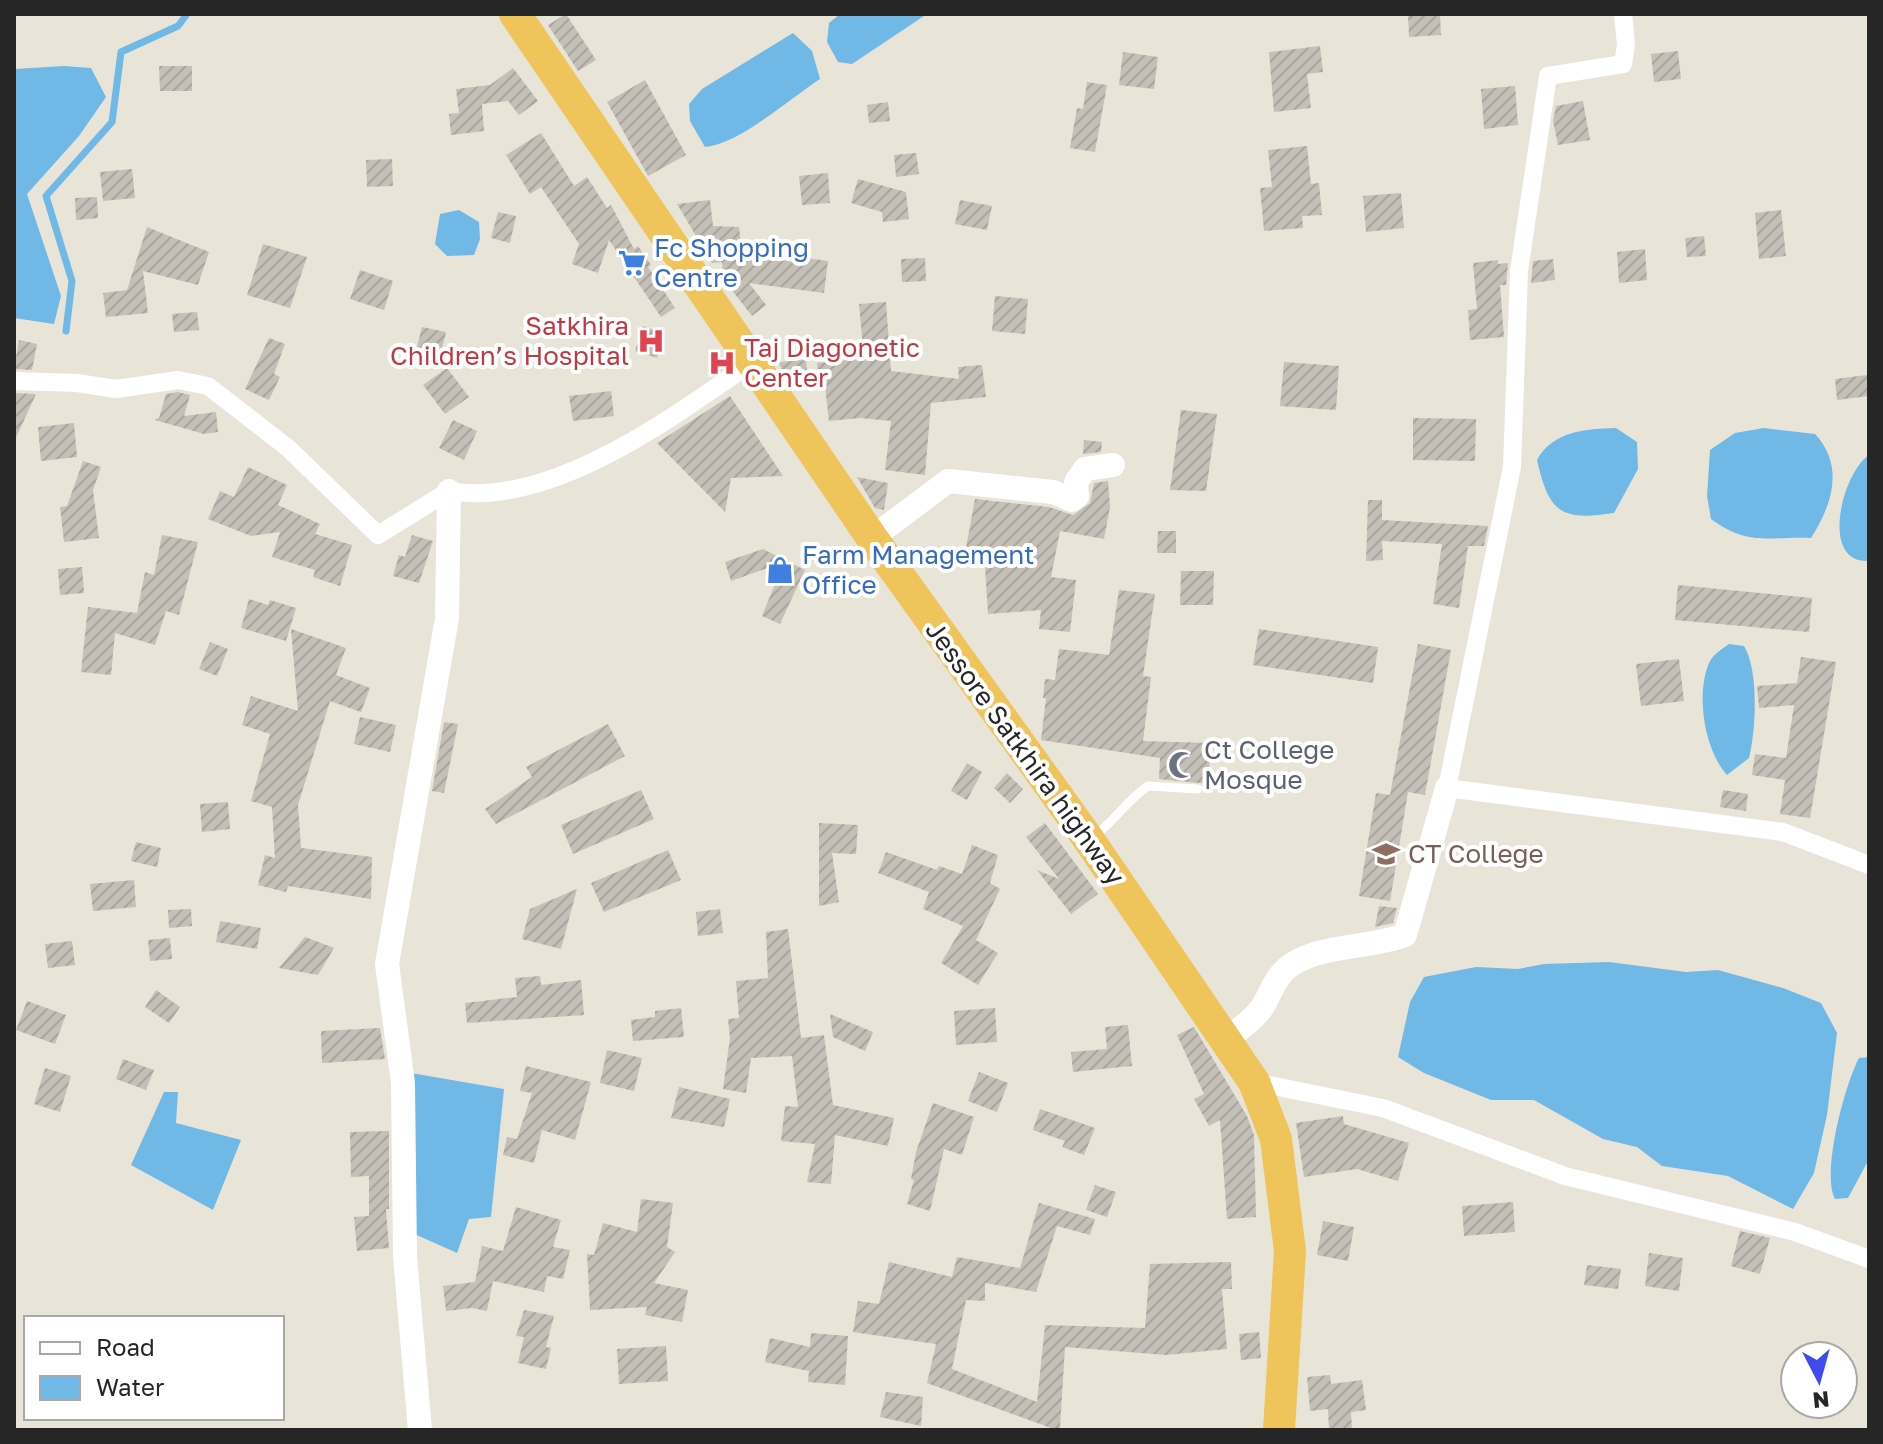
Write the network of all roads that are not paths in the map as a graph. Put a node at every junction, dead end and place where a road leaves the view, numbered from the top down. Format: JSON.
{"nodes":[{"id":1,"x":515,"y":14,"type":"edge"},
{"id":2,"x":1623,"y":14,"type":"edge"},
{"id":3,"x":754,"y":361,"type":"junction"},
{"id":4,"x":14,"y":381,"type":"edge"},
{"id":5,"x":1113,"y":465,"type":"dead end"},
{"id":6,"x":449,"y":491,"type":"junction"},
{"id":7,"x":872,"y":538,"type":"junction"},
{"id":8,"x":1447,"y":788,"type":"junction"},
{"id":9,"x":1198,"y":789,"type":"dead end"},
{"id":10,"x":1089,"y":840,"type":"junction"},
{"id":11,"x":1869,"y":865,"type":"edge"},
{"id":12,"x":1226,"y":1040,"type":"junction"},
{"id":13,"x":1254,"y":1082,"type":"junction"},
{"id":14,"x":1869,"y":1259,"type":"edge"},
{"id":15,"x":420,"y":1430,"type":"edge"},
{"id":16,"x":1279,"y":1430,"type":"edge"}],
"edges":[{"from":1,"to":3,"type":"highway","name":"Jessore Satkhira highway"},
{"from":2,"to":8,"type":"street"},
{"from":3,"to":6,"type":"street"},
{"from":3,"to":7,"type":"highway","name":"Jessore Satkhira highway"},
{"from":4,"to":6,"type":"street"},
{"from":5,"to":7,"type":"street"},
{"from":6,"to":15,"type":"street"},
{"from":7,"to":10,"type":"highway","name":"Jessore Satkhira highway"},
{"from":8,"to":11,"type":"street"},
{"from":8,"to":12,"type":"street"},
{"from":9,"to":10,"type":"lane"},
{"from":10,"to":12,"type":"highway","name":"Jessore Satkhira highway"},
{"from":12,"to":13,"type":"highway","name":"Jessore Satkhira highway"},
{"from":13,"to":14,"type":"street"},
{"from":13,"to":16,"type":"highway","name":"Jessore Satkhira highway"}]}
